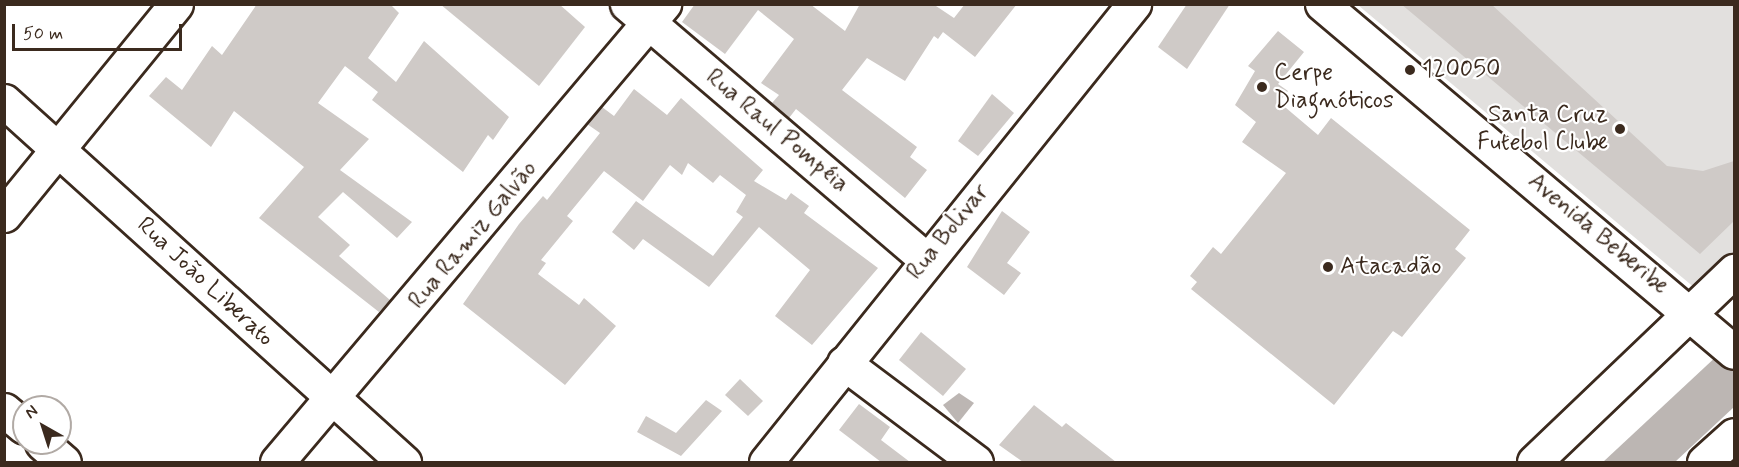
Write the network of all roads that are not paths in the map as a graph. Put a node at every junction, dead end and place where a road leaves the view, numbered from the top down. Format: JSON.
{"nodes":[{"id":1,"x":176,"y":4,"type":"edge"},
{"id":2,"x":1134,"y":4,"type":"edge"},
{"id":3,"x":1322,"y":4,"type":"edge"},
{"id":4,"x":647,"y":11,"type":"edge"},
{"id":5,"x":4,"y":101,"type":"edge"},
{"id":6,"x":61,"y":150,"type":"junction"},
{"id":7,"x":4,"y":215,"type":"edge"},
{"id":8,"x":926,"y":259,"type":"junction"},
{"id":9,"x":1734,"y":270,"type":"edge"},
{"id":10,"x":1713,"y":332,"type":"edge"},
{"id":11,"x":844,"y":363,"type":"junction"},
{"id":12,"x":333,"y":399,"type":"junction"},
{"id":13,"x":1734,"y":435,"type":"edge"},
{"id":14,"x":277,"y":462,"type":"edge"},
{"id":15,"x":404,"y":462,"type":"edge"},
{"id":16,"x":766,"y":462,"type":"edge"},
{"id":17,"x":976,"y":462,"type":"edge"},
{"id":18,"x":1534,"y":462,"type":"edge"},
{"id":19,"x":1704,"y":462,"type":"edge"}],
"edges":[{"from":1,"to":6,"type":"street"},
{"from":2,"to":8,"type":"street","name":"Rua Bolivar"},
{"from":3,"to":10,"type":"street","name":"Avenida Beberibe"},
{"from":4,"to":8,"type":"street","name":"Rua Raul Pompéia"},
{"from":4,"to":12,"type":"street","name":"Rua Ramiz Galvão"},
{"from":5,"to":6,"type":"street","name":"Rua João Liberato"},
{"from":6,"to":7,"type":"street"},
{"from":6,"to":12,"type":"street","name":"Rua João Liberato"},
{"from":8,"to":11,"type":"street","name":"Rua Bolivar"},
{"from":9,"to":10,"type":"street"},
{"from":10,"to":18,"type":"street"},
{"from":11,"to":16,"type":"street","name":"Rua Bolivar"},
{"from":11,"to":17,"type":"street"},
{"from":12,"to":14,"type":"street","name":"Rua Ramiz Galvão"},
{"from":12,"to":15,"type":"street","name":"Rua João Liberato"},
{"from":13,"to":19,"type":"street"}]}
